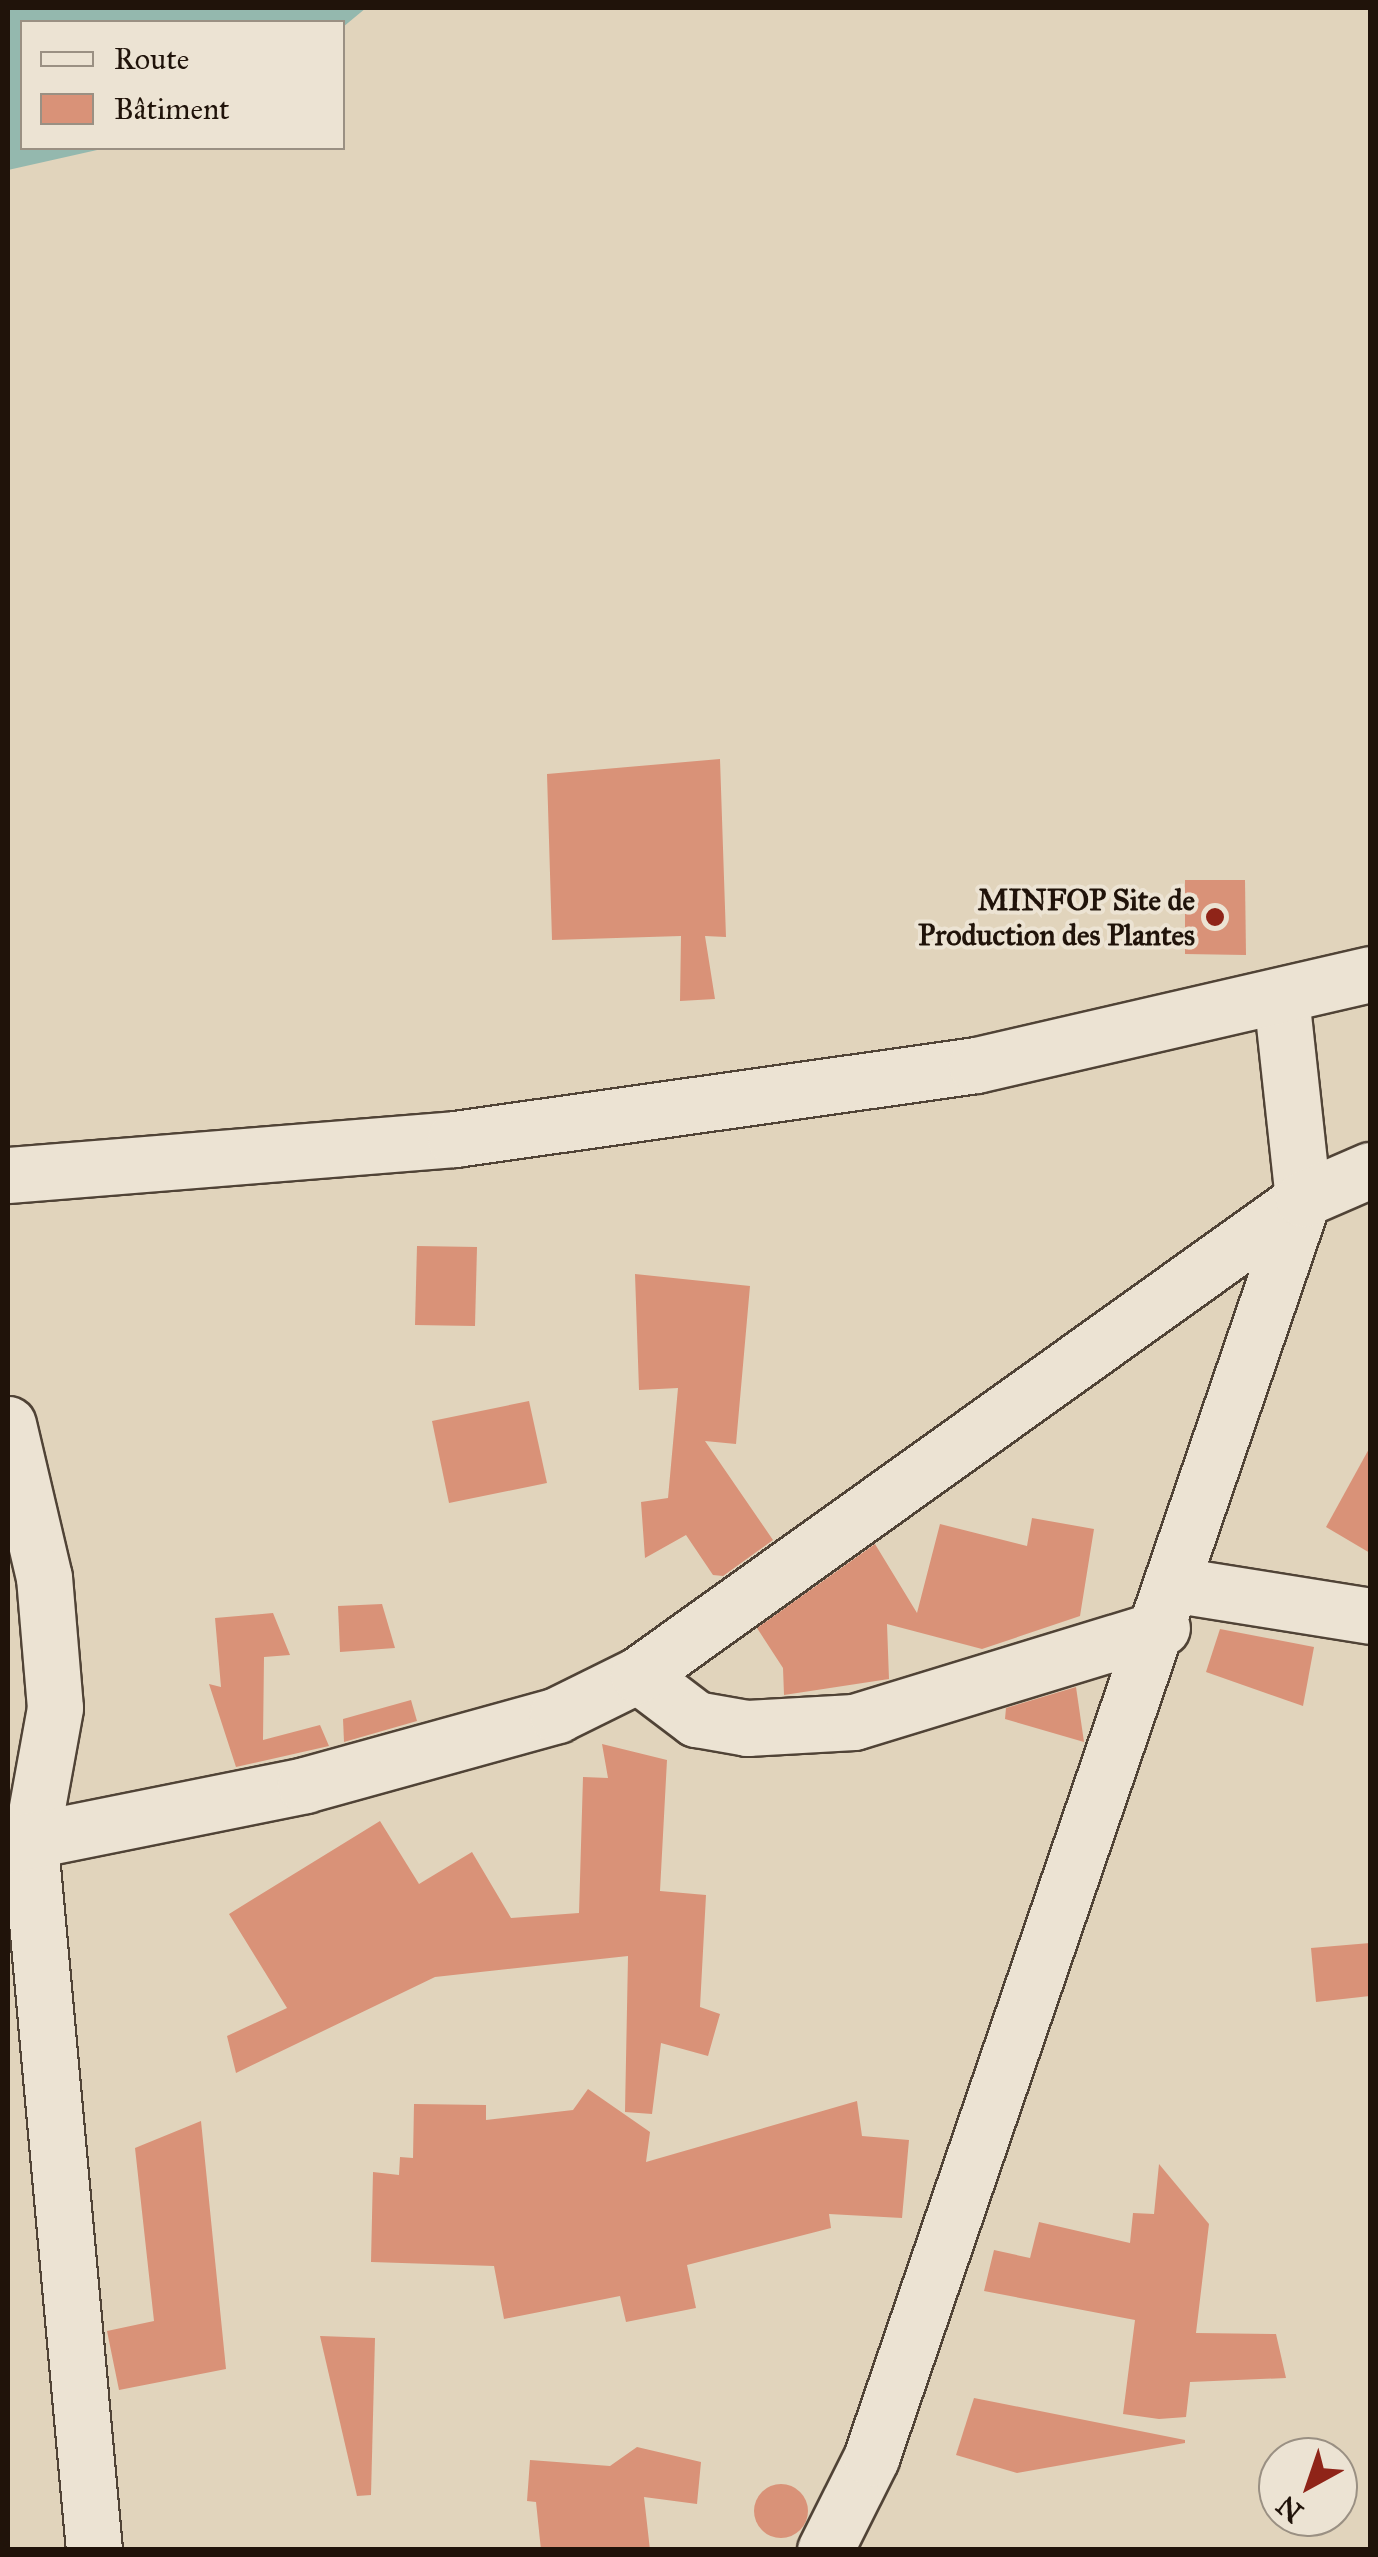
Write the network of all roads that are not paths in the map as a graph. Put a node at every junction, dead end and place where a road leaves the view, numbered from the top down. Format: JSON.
{"nodes":[{"id":1,"x":1370,"y":974,"type":"edge"},
{"id":2,"x":1281,"y":998,"type":"junction"},
{"id":3,"x":1370,"y":1170,"type":"edge"},
{"id":4,"x":8,"y":1175,"type":"edge"},
{"id":5,"x":1303,"y":1199,"type":"junction"},
{"id":6,"x":8,"y":1424,"type":"edge"},
{"id":7,"x":1170,"y":1606,"type":"junction"},
{"id":8,"x":1370,"y":1616,"type":"edge"},
{"id":9,"x":638,"y":1675,"type":"junction"},
{"id":10,"x":19,"y":1845,"type":"edge"},
{"id":11,"x":94,"y":2550,"type":"edge"},
{"id":12,"x":825,"y":2550,"type":"edge"}],
"edges":[{"from":1,"to":2,"type":"street"},
{"from":2,"to":4,"type":"street"},
{"from":2,"to":5,"type":"street"},
{"from":3,"to":5,"type":"street"},
{"from":5,"to":7,"type":"street"},
{"from":5,"to":9,"type":"street"},
{"from":6,"to":10,"type":"street"},
{"from":7,"to":8,"type":"street"},
{"from":7,"to":9,"type":"street"},
{"from":7,"to":12,"type":"street"},
{"from":9,"to":10,"type":"street"},
{"from":10,"to":11,"type":"street"}]}
